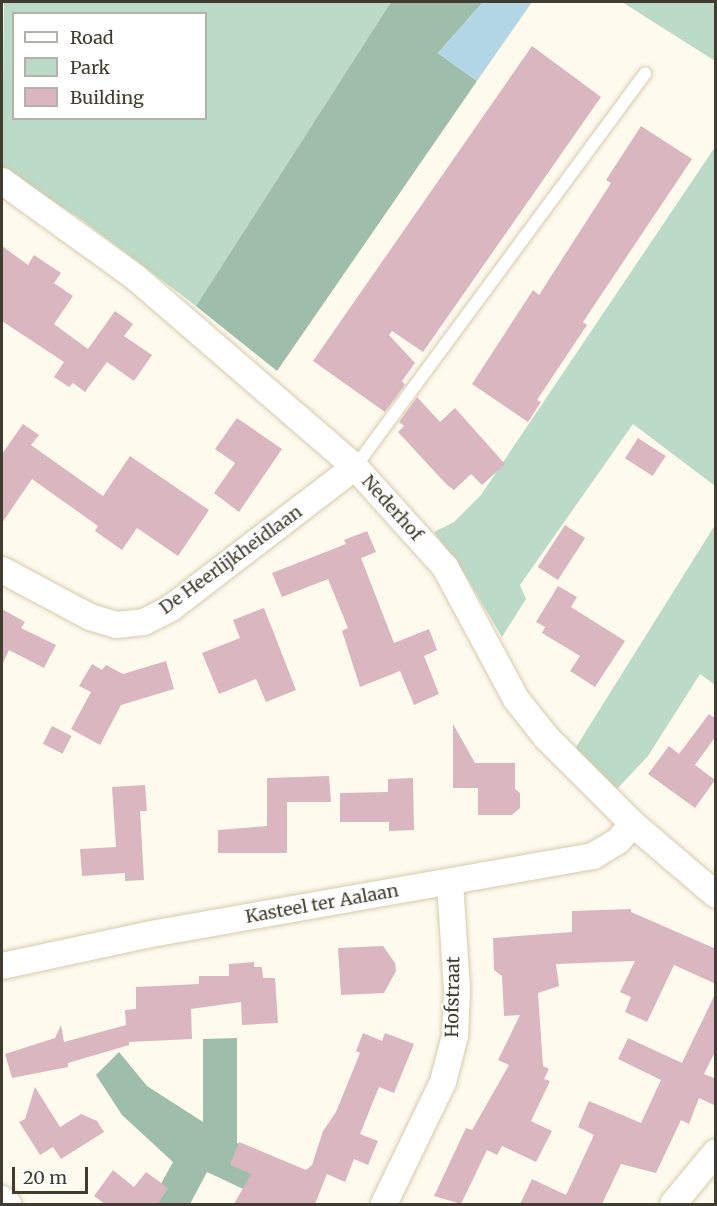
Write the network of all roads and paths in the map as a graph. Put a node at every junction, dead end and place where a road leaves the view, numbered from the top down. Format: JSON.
{"nodes":[{"id":1,"x":645,"y":73,"type":"dead end"},
{"id":2,"x":2,"y":181,"type":"edge"},
{"id":3,"x":355,"y":467,"type":"junction"},
{"id":4,"x":2,"y":570,"type":"edge"},
{"id":5,"x":633,"y":824,"type":"junction"},
{"id":6,"x":450,"y":882,"type":"junction"},
{"id":7,"x":716,"y":895,"type":"edge"},
{"id":8,"x":2,"y":966,"type":"edge"},
{"id":9,"x":716,"y":1152,"type":"edge"},
{"id":10,"x":2,"y":1199,"type":"edge"},
{"id":11,"x":8,"y":1204,"type":"edge"},
{"id":12,"x":384,"y":1204,"type":"edge"},
{"id":13,"x":673,"y":1204,"type":"edge"}],
"edges":[{"from":1,"to":3,"type":"lane"},
{"from":2,"to":3,"type":"street","name":"Nederhof"},
{"from":3,"to":4,"type":"street","name":"De Heerlijkheidlaan"},
{"from":3,"to":5,"type":"street","name":"Nederhof"},
{"from":5,"to":6,"type":"street","name":"Kasteel ter Aalaan"},
{"from":5,"to":7,"type":"street","name":"Nederhof"},
{"from":6,"to":8,"type":"street","name":"Kasteel ter Aalaan"},
{"from":6,"to":12,"type":"street","name":"Hofstraat"},
{"from":9,"to":13,"type":"street"},
{"from":10,"to":11,"type":"street"}]}
